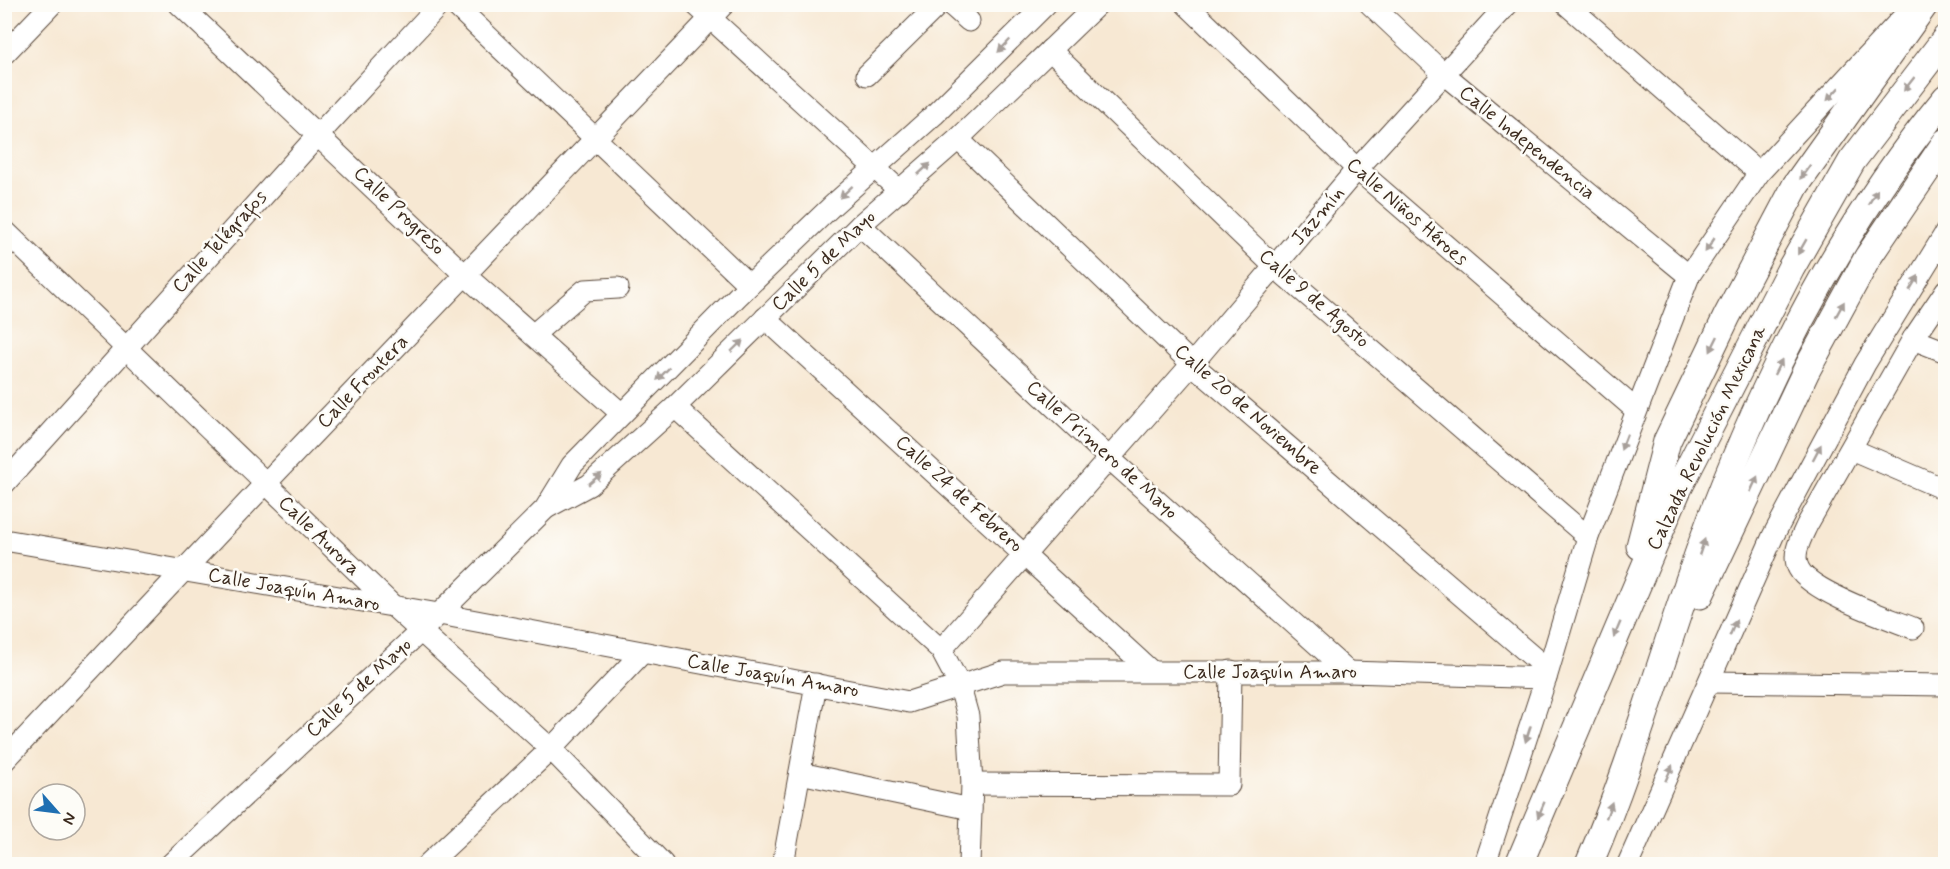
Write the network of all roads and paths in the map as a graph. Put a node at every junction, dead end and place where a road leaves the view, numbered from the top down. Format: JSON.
{"nodes":[{"id":1,"x":52,"y":4,"type":"edge"},
{"id":2,"x":179,"y":4,"type":"edge"},
{"id":3,"x":440,"y":4,"type":"edge"},
{"id":4,"x":454,"y":4,"type":"edge"},
{"id":5,"x":939,"y":4,"type":"edge"},
{"id":6,"x":950,"y":4,"type":"edge"},
{"id":7,"x":1046,"y":4,"type":"edge"},
{"id":8,"x":1098,"y":4,"type":"edge"},
{"id":9,"x":1186,"y":4,"type":"edge"},
{"id":10,"x":1370,"y":4,"type":"edge"},
{"id":11,"x":1508,"y":4,"type":"edge"},
{"id":12,"x":1566,"y":4,"type":"edge"},
{"id":13,"x":1915,"y":4,"type":"edge"},
{"id":14,"x":1925,"y":4,"type":"edge"},
{"id":15,"x":710,"y":9,"type":"edge"},
{"id":16,"x":969,"y":21,"type":"dead end"},
{"id":17,"x":1946,"y":38,"type":"edge"},
{"id":18,"x":1050,"y":50,"type":"junction"},
{"id":19,"x":4,"y":54,"type":"edge"},
{"id":20,"x":867,"y":75,"type":"dead end"},
{"id":21,"x":1445,"y":75,"type":"junction"},
{"id":22,"x":1946,"y":98,"type":"edge"},
{"id":23,"x":319,"y":134,"type":"junction"},
{"id":24,"x":957,"y":139,"type":"junction"},
{"id":25,"x":596,"y":140,"type":"junction"},
{"id":26,"x":1946,"y":142,"type":"edge"},
{"id":27,"x":873,"y":167,"type":"junction"},
{"id":28,"x":1357,"y":169,"type":"junction"},
{"id":29,"x":1759,"y":173,"type":"junction"},
{"id":30,"x":900,"y":191,"type":"junction"},
{"id":31,"x":860,"y":225,"type":"junction"},
{"id":32,"x":4,"y":230,"type":"edge"},
{"id":33,"x":1943,"y":243,"type":"edge"},
{"id":34,"x":1275,"y":267,"type":"junction"},
{"id":35,"x":466,"y":276,"type":"junction"},
{"id":36,"x":1689,"y":276,"type":"junction"},
{"id":37,"x":749,"y":285,"type":"junction"},
{"id":38,"x":618,"y":288,"type":"dead end"},
{"id":39,"x":1946,"y":290,"type":"edge"},
{"id":40,"x":765,"y":318,"type":"junction"},
{"id":41,"x":533,"y":334,"type":"junction"},
{"id":42,"x":1913,"y":339,"type":"junction"},
{"id":43,"x":125,"y":347,"type":"junction"},
{"id":44,"x":1946,"y":352,"type":"edge"},
{"id":45,"x":1192,"y":364,"type":"junction"},
{"id":46,"x":675,"y":407,"type":"junction"},
{"id":47,"x":1636,"y":410,"type":"junction"},
{"id":48,"x":622,"y":414,"type":"junction"},
{"id":49,"x":1851,"y":448,"type":"junction"},
{"id":50,"x":1109,"y":458,"type":"junction"},
{"id":51,"x":4,"y":484,"type":"edge"},
{"id":52,"x":265,"y":484,"type":"junction"},
{"id":53,"x":1946,"y":490,"type":"edge"},
{"id":54,"x":544,"y":509,"type":"junction"},
{"id":55,"x":1588,"y":537,"type":"junction"},
{"id":56,"x":4,"y":540,"type":"edge"},
{"id":57,"x":1025,"y":554,"type":"junction"},
{"id":58,"x":183,"y":570,"type":"junction"},
{"id":59,"x":1629,"y":603,"type":"junction"},
{"id":60,"x":394,"y":607,"type":"junction"},
{"id":61,"x":439,"y":614,"type":"junction"},
{"id":62,"x":1913,"y":628,"type":"dead end"},
{"id":63,"x":421,"y":631,"type":"junction"},
{"id":64,"x":941,"y":650,"type":"junction"},
{"id":65,"x":642,"y":653,"type":"junction"},
{"id":66,"x":1151,"y":671,"type":"junction"},
{"id":67,"x":1231,"y":671,"type":"junction"},
{"id":68,"x":1348,"y":672,"type":"junction"},
{"id":69,"x":1547,"y":674,"type":"junction"},
{"id":70,"x":1710,"y":682,"type":"junction"},
{"id":71,"x":816,"y":684,"type":"junction"},
{"id":72,"x":959,"y":684,"type":"junction"},
{"id":73,"x":1946,"y":685,"type":"edge"},
{"id":74,"x":1654,"y":687,"type":"junction"},
{"id":75,"x":551,"y":749,"type":"junction"},
{"id":76,"x":4,"y":761,"type":"edge"},
{"id":77,"x":800,"y":773,"type":"junction"},
{"id":78,"x":972,"y":784,"type":"junction"},
{"id":79,"x":971,"y":809,"type":"junction"},
{"id":80,"x":171,"y":864,"type":"edge"},
{"id":81,"x":430,"y":864,"type":"edge"},
{"id":82,"x":663,"y":864,"type":"edge"},
{"id":83,"x":783,"y":864,"type":"edge"},
{"id":84,"x":969,"y":864,"type":"edge"},
{"id":85,"x":1485,"y":864,"type":"edge"},
{"id":86,"x":1518,"y":864,"type":"edge"},
{"id":87,"x":1589,"y":864,"type":"edge"},
{"id":88,"x":1628,"y":864,"type":"edge"}],
"edges":[{"from":1,"to":19,"type":"street"},
{"from":2,"to":23,"type":"street","name":"Calle Progreso"},
{"from":3,"to":23,"type":"street","name":"Calle Telégrafos"},
{"from":4,"to":25,"type":"street"},
{"from":5,"to":20,"type":"street"},
{"from":6,"to":16,"type":"street"},
{"from":7,"to":27,"type":"street","name":"Calle 5 de Mayo","one_way":true},
{"from":8,"to":18,"type":"street","name":"Calle 5 de Mayo"},
{"from":9,"to":28,"type":"street","name":"Calle Niños Héroes"},
{"from":10,"to":21,"type":"street","name":"Calle Independencia"},
{"from":11,"to":21,"type":"street","name":"Jazmín"},
{"from":12,"to":29,"type":"street"},
{"from":13,"to":29,"type":"street","one_way":true},
{"from":14,"to":59,"type":"main road","one_way":true},
{"from":15,"to":25,"type":"street","name":"Calle Frontera"},
{"from":15,"to":27,"type":"street"},
{"from":17,"to":59,"type":"main road","name":"Calzada Revolución Mexicana","one_way":true},
{"from":18,"to":24,"type":"street","name":"Calle 5 de Mayo"},
{"from":18,"to":34,"type":"street","name":"Calle 9 de Agosto"},
{"from":21,"to":28,"type":"street","name":"Jazmín"},
{"from":21,"to":36,"type":"street","name":"Calle Independencia"},
{"from":74,"to":22,"type":"main road","name":"Calzada Revolución Mexicana","one_way":true},
{"from":23,"to":35,"type":"street","name":"Calle Progreso"},
{"from":23,"to":43,"type":"street","name":"Calle Telégrafos"},
{"from":30,"to":24,"type":"street","name":"Calle 5 de Mayo","one_way":true},
{"from":24,"to":45,"type":"street","name":"Calle 20 de Noviembre"},
{"from":25,"to":35,"type":"street","name":"Calle Frontera"},
{"from":25,"to":37,"type":"street"},
{"from":74,"to":26,"type":"main road","one_way":true},
{"from":27,"to":30,"type":"street"},
{"from":27,"to":37,"type":"street","name":"Calle 5 de Mayo","one_way":true},
{"from":28,"to":34,"type":"street","name":"Jazmín"},
{"from":28,"to":47,"type":"street","name":"Calle Niños Héroes"},
{"from":29,"to":36,"type":"street","one_way":true},
{"from":30,"to":31,"type":"street","name":"Calle 5 de Mayo"},
{"from":31,"to":40,"type":"street","name":"Calle 5 de Mayo"},
{"from":31,"to":50,"type":"street","name":"Calle Primero de Mayo"},
{"from":32,"to":43,"type":"street","name":"Calle Aurora"},
{"from":70,"to":33,"type":"street","one_way":true},
{"from":34,"to":45,"type":"street","name":"Jazmín"},
{"from":34,"to":55,"type":"street","name":"Calle 9 de Agosto"},
{"from":35,"to":41,"type":"street","name":"Calle Progreso"},
{"from":35,"to":52,"type":"street","name":"Calle Frontera"},
{"from":36,"to":47,"type":"street"},
{"from":37,"to":48,"type":"street","name":"Calle 5 de Mayo","one_way":true},
{"from":38,"to":41,"type":"street"},
{"from":39,"to":42,"type":"street"},
{"from":46,"to":40,"type":"street","name":"Calle 5 de Mayo","one_way":true},
{"from":40,"to":57,"type":"street","name":"Calle 24 de Febrero"},
{"from":41,"to":48,"type":"street","name":"Calle Progreso"},
{"from":42,"to":44,"type":"street"},
{"from":42,"to":49,"type":"street"},
{"from":43,"to":51,"type":"street","name":"Calle Telégrafos"},
{"from":43,"to":52,"type":"street","name":"Calle Aurora"},
{"from":45,"to":50,"type":"street","name":"Jazmín"},
{"from":45,"to":69,"type":"street","name":"Calle 20 de Noviembre"},
{"from":54,"to":46,"type":"street","name":"Calle 5 de Mayo","one_way":true},
{"from":46,"to":64,"type":"street"},
{"from":47,"to":55,"type":"street","one_way":true},
{"from":48,"to":54,"type":"street","name":"Calle 5 de Mayo"},
{"from":49,"to":53,"type":"street"},
{"from":49,"to":62,"type":"street"},
{"from":50,"to":57,"type":"street","name":"Jazmín"},
{"from":50,"to":68,"type":"street","name":"Calle Primero de Mayo"},
{"from":52,"to":58,"type":"street","name":"Calle Frontera"},
{"from":52,"to":60,"type":"street","name":"Calle Aurora"},
{"from":54,"to":61,"type":"street","name":"Calle 5 de Mayo"},
{"from":55,"to":69,"type":"street"},
{"from":56,"to":58,"type":"street","name":"Calle Joaquín Amaro"},
{"from":57,"to":64,"type":"street","name":"Jazmín"},
{"from":57,"to":66,"type":"street","name":"Calle 24 de Febrero"},
{"from":58,"to":60,"type":"street","name":"Calle Joaquín Amaro"},
{"from":58,"to":76,"type":"street","name":"Calle Frontera"},
{"from":59,"to":86,"type":"main road","name":"Calzada Revolución Mexicana","one_way":true},
{"from":60,"to":61,"type":"street","name":"Calle Joaquín Amaro"},
{"from":60,"to":63,"type":"street","name":"Calle Aurora"},
{"from":61,"to":63,"type":"street","name":"Calle 5 de Mayo"},
{"from":61,"to":65,"type":"street","name":"Calle Joaquín Amaro"},
{"from":63,"to":75,"type":"street","name":"Calle Aurora"},
{"from":63,"to":80,"type":"street","name":"Calle 5 de Mayo"},
{"from":64,"to":72,"type":"street"},
{"from":65,"to":71,"type":"street","name":"Calle Joaquín Amaro"},
{"from":65,"to":75,"type":"street"},
{"from":66,"to":67,"type":"street","name":"Calle Joaquín Amaro"},
{"from":66,"to":72,"type":"street","name":"Calle Joaquín Amaro"},
{"from":67,"to":68,"type":"street","name":"Calle Joaquín Amaro"},
{"from":67,"to":78,"type":"street"},
{"from":68,"to":69,"type":"street","name":"Calle Joaquín Amaro"},
{"from":69,"to":85,"type":"street","one_way":true},
{"from":70,"to":73,"type":"street"},
{"from":88,"to":70,"type":"street","one_way":true},
{"from":71,"to":72,"type":"street","name":"Calle Joaquín Amaro"},
{"from":71,"to":77,"type":"street"},
{"from":72,"to":78,"type":"street"},
{"from":87,"to":74,"type":"main road","name":"Calzada Revolución Mexicana","one_way":true},
{"from":75,"to":81,"type":"street"},
{"from":75,"to":82,"type":"street","name":"Calle Aurora"},
{"from":77,"to":79,"type":"street"},
{"from":77,"to":83,"type":"street"},
{"from":78,"to":79,"type":"street"},
{"from":79,"to":84,"type":"street"}]}
